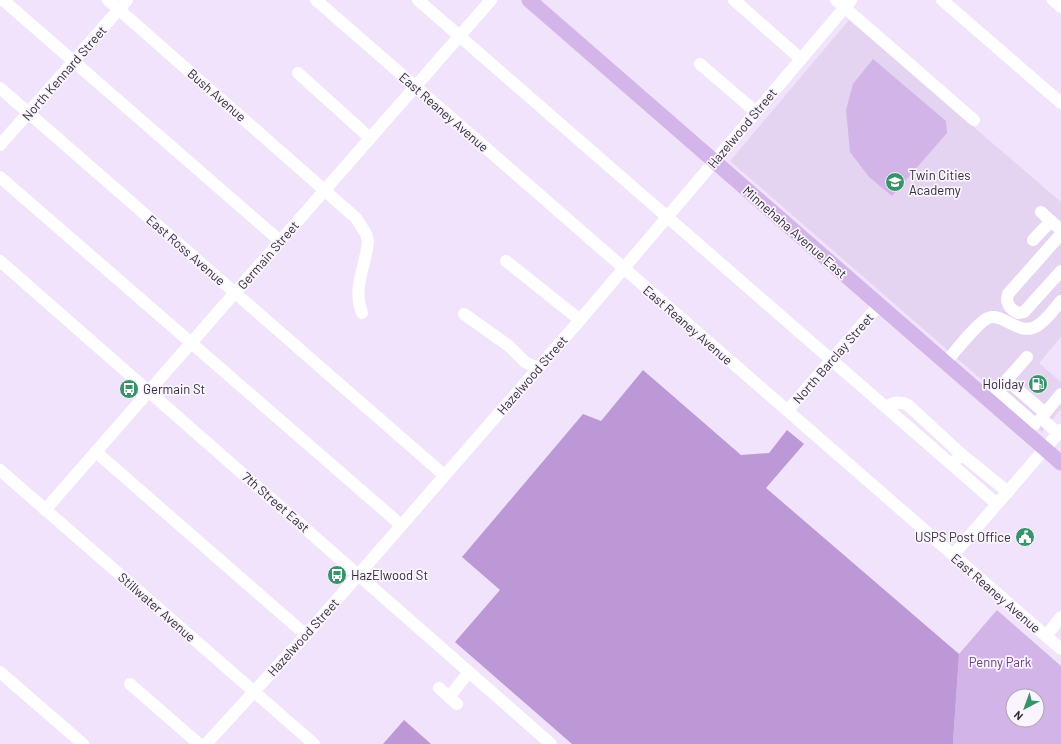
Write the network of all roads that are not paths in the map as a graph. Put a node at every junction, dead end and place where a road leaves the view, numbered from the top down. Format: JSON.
{"nodes":[{"id":1,"x":3,"y":0,"type":"edge"},
{"id":2,"x":108,"y":0,"type":"edge"},
{"id":3,"x":127,"y":0,"type":"edge"},
{"id":4,"x":316,"y":0,"type":"edge"},
{"id":5,"x":418,"y":0,"type":"edge"},
{"id":6,"x":491,"y":0,"type":"edge"},
{"id":7,"x":529,"y":0,"type":"edge"},
{"id":8,"x":734,"y":0,"type":"edge"},
{"id":9,"x":942,"y":0,"type":"edge"},
{"id":10,"x":1053,"y":0,"type":"edge"},
{"id":11,"x":844,"y":2,"type":"edge"},
{"id":12,"x":1061,"y":7,"type":"edge"},
{"id":13,"x":119,"y":9,"type":"junction"},
{"id":14,"x":459,"y":36,"type":"junction"},
{"id":15,"x":801,"y":59,"type":"junction"},
{"id":16,"x":74,"y":61,"type":"junction"},
{"id":17,"x":700,"y":64,"type":"dead end"},
{"id":18,"x":298,"y":73,"type":"dead end"},
{"id":19,"x":415,"y":86,"type":"junction"},
{"id":20,"x":0,"y":88,"type":"edge"},
{"id":21,"x":1060,"y":99,"type":"edge"},
{"id":22,"x":756,"y":112,"type":"junction"},
{"id":23,"x":29,"y":113,"type":"junction"},
{"id":24,"x":974,"y":120,"type":"dead end"},
{"id":25,"x":370,"y":138,"type":"junction"},
{"id":26,"x":0,"y":145,"type":"edge"},
{"id":27,"x":714,"y":162,"type":"junction"},
{"id":28,"x":0,"y":177,"type":"edge"},
{"id":29,"x":325,"y":189,"type":"junction"},
{"id":30,"x":1041,"y":212,"type":"dead end"},
{"id":31,"x":666,"y":217,"type":"junction"},
{"id":32,"x":1051,"y":221,"type":"junction"},
{"id":33,"x":1061,"y":230,"type":"edge"},
{"id":34,"x":1061,"y":234,"type":"edge"},
{"id":35,"x":1033,"y":240,"type":"dead end"},
{"id":36,"x":280,"y":242,"type":"junction"},
{"id":37,"x":0,"y":261,"type":"edge"},
{"id":38,"x":506,"y":261,"type":"dead end"},
{"id":39,"x":624,"y":269,"type":"junction"},
{"id":40,"x":1061,"y":271,"type":"edge"},
{"id":41,"x":235,"y":293,"type":"junction"},
{"id":42,"x":1061,"y":301,"type":"edge"},
{"id":43,"x":879,"y":305,"type":"junction"},
{"id":44,"x":362,"y":313,"type":"dead end"},
{"id":45,"x":464,"y":314,"type":"dead end"},
{"id":46,"x":580,"y":320,"type":"junction"},
{"id":47,"x":190,"y":344,"type":"junction"},
{"id":48,"x":1027,"y":357,"type":"dead end"},
{"id":49,"x":832,"y":360,"type":"junction"},
{"id":50,"x":945,"y":363,"type":"junction"},
{"id":51,"x":537,"y":368,"type":"junction"},
{"id":52,"x":1007,"y":380,"type":"junction"},
{"id":53,"x":149,"y":391,"type":"junction"},
{"id":54,"x":1061,"y":394,"type":"edge"},
{"id":55,"x":992,"y":396,"type":"junction"},
{"id":56,"x":886,"y":407,"type":"junction"},
{"id":57,"x":788,"y":410,"type":"junction"},
{"id":58,"x":1037,"y":422,"type":"junction"},
{"id":59,"x":1060,"y":432,"type":"edge"},
{"id":60,"x":1045,"y":449,"type":"junction"},
{"id":61,"x":96,"y":452,"type":"junction"},
{"id":62,"x":962,"y":454,"type":"junction"},
{"id":63,"x":1061,"y":463,"type":"edge"},
{"id":64,"x":952,"y":465,"type":"junction"},
{"id":65,"x":0,"y":470,"type":"edge"},
{"id":66,"x":444,"y":476,"type":"junction"},
{"id":67,"x":1008,"y":492,"type":"junction"},
{"id":68,"x":997,"y":504,"type":"junction"},
{"id":69,"x":45,"y":510,"type":"junction"},
{"id":70,"x":400,"y":525,"type":"junction"},
{"id":71,"x":953,"y":555,"type":"junction"},
{"id":72,"x":358,"y":574,"type":"junction"},
{"id":73,"x":1061,"y":617,"type":"edge"},
{"id":74,"x":306,"y":635,"type":"junction"},
{"id":75,"x":1046,"y":636,"type":"junction"},
{"id":76,"x":1061,"y":649,"type":"edge"},
{"id":77,"x":0,"y":672,"type":"edge"},
{"id":78,"x":469,"y":672,"type":"junction"},
{"id":79,"x":130,"y":684,"type":"dead end"},
{"id":80,"x":439,"y":688,"type":"dead end"},
{"id":81,"x":253,"y":691,"type":"junction"},
{"id":82,"x":83,"y":744,"type":"edge"},
{"id":83,"x":199,"y":744,"type":"edge"},
{"id":84,"x":206,"y":744,"type":"edge"},
{"id":85,"x":314,"y":744,"type":"edge"},
{"id":86,"x":551,"y":744,"type":"edge"}],
"edges":[{"from":1,"to":16,"type":"street"},
{"from":2,"to":13,"type":"street","name":"Bush Avenue"},
{"from":3,"to":13,"type":"street","name":"North Kennard Street"},
{"from":4,"to":19,"type":"street","name":"East Reaney Avenue"},
{"from":5,"to":14,"type":"street"},
{"from":6,"to":14,"type":"street","name":"Germain Street"},
{"from":7,"to":27,"type":"main road","name":"Minnehaha Avenue East"},
{"from":8,"to":15,"type":"street"},
{"from":9,"to":21,"type":"street"},
{"from":10,"to":12,"type":"street"},
{"from":11,"to":15,"type":"street","name":"Hazelwood Street"},
{"from":11,"to":24,"type":"street"},
{"from":13,"to":16,"type":"street","name":"North Kennard Street"},
{"from":13,"to":29,"type":"street","name":"Bush Avenue"},
{"from":14,"to":19,"type":"street","name":"Germain Street"},
{"from":14,"to":31,"type":"street"},
{"from":15,"to":22,"type":"street","name":"Hazelwood Street"},
{"from":16,"to":23,"type":"street","name":"North Kennard Street"},
{"from":16,"to":36,"type":"street"},
{"from":17,"to":22,"type":"street"},
{"from":18,"to":25,"type":"street"},
{"from":19,"to":25,"type":"street","name":"Germain Street"},
{"from":19,"to":39,"type":"street","name":"East Reaney Avenue"},
{"from":20,"to":23,"type":"street","name":"East Ross Avenue"},
{"from":22,"to":27,"type":"street","name":"Hazelwood Street"},
{"from":23,"to":26,"type":"street","name":"North Kennard Street"},
{"from":23,"to":41,"type":"street","name":"East Ross Avenue"},
{"from":25,"to":29,"type":"street","name":"Germain Street"},
{"from":27,"to":31,"type":"street","name":"Hazelwood Street"},
{"from":27,"to":43,"type":"main road","name":"Minnehaha Avenue East"},
{"from":28,"to":47,"type":"street"},
{"from":29,"to":36,"type":"street","name":"Germain Street"},
{"from":29,"to":44,"type":"street","name":"Bush Avenue"},
{"from":30,"to":32,"type":"street"},
{"from":31,"to":39,"type":"street","name":"Hazelwood Street"},
{"from":31,"to":49,"type":"street"},
{"from":32,"to":33,"type":"street"},
{"from":32,"to":35,"type":"street"},
{"from":34,"to":40,"type":"street"},
{"from":36,"to":41,"type":"street","name":"Germain Street"},
{"from":37,"to":53,"type":"street","name":"7th Street East"},
{"from":38,"to":46,"type":"street"},
{"from":39,"to":46,"type":"street","name":"Hazelwood Street"},
{"from":39,"to":57,"type":"street","name":"East Reaney Avenue"},
{"from":41,"to":47,"type":"street","name":"Germain Street"},
{"from":41,"to":66,"type":"street","name":"East Ross Avenue"},
{"from":42,"to":50,"type":"street"},
{"from":43,"to":49,"type":"street","name":"North Barclay Street"},
{"from":43,"to":50,"type":"main road","name":"Minnehaha Avenue East"},
{"from":45,"to":51,"type":"street"},
{"from":46,"to":51,"type":"street","name":"Hazelwood Street"},
{"from":47,"to":53,"type":"street","name":"Germain Street"},
{"from":47,"to":70,"type":"street"},
{"from":48,"to":52,"type":"street"},
{"from":49,"to":56,"type":"street"},
{"from":49,"to":57,"type":"street","name":"North Barclay Street"},
{"from":50,"to":55,"type":"main road","name":"Minnehaha Avenue East"},
{"from":51,"to":66,"type":"street","name":"Hazelwood Street"},
{"from":52,"to":55,"type":"street"},
{"from":52,"to":58,"type":"street"},
{"from":53,"to":61,"type":"street","name":"Germain Street"},
{"from":53,"to":72,"type":"street","name":"7th Street East"},
{"from":54,"to":58,"type":"street"},
{"from":55,"to":58,"type":"main road","name":"Minnehaha Avenue East"},
{"from":56,"to":62,"type":"street"},
{"from":56,"to":64,"type":"street"},
{"from":57,"to":71,"type":"street","name":"East Reaney Avenue"},
{"from":58,"to":59,"type":"street"},
{"from":58,"to":60,"type":"main road","name":"Minnehaha Avenue East"},
{"from":59,"to":60,"type":"street"},
{"from":60,"to":63,"type":"main road","name":"Minnehaha Avenue East"},
{"from":60,"to":67,"type":"street"},
{"from":61,"to":69,"type":"street","name":"Germain Street"},
{"from":61,"to":74,"type":"street"},
{"from":62,"to":64,"type":"street"},
{"from":62,"to":67,"type":"street"},
{"from":64,"to":68,"type":"street"},
{"from":65,"to":69,"type":"street","name":"Stillwater Avenue"},
{"from":66,"to":70,"type":"street","name":"Hazelwood Street"},
{"from":67,"to":68,"type":"street"},
{"from":68,"to":71,"type":"street"},
{"from":69,"to":81,"type":"street","name":"Stillwater Avenue"},
{"from":70,"to":72,"type":"street","name":"Hazelwood Street"},
{"from":71,"to":75,"type":"street","name":"East Reaney Avenue"},
{"from":72,"to":74,"type":"street","name":"Hazelwood Street"},
{"from":72,"to":78,"type":"street","name":"7th Street East"},
{"from":73,"to":75,"type":"street"},
{"from":74,"to":81,"type":"street","name":"Hazelwood Street"},
{"from":75,"to":76,"type":"street","name":"East Reaney Avenue"},
{"from":77,"to":82,"type":"street"},
{"from":78,"to":80,"type":"street"},
{"from":78,"to":86,"type":"street","name":"7th Street East"},
{"from":79,"to":83,"type":"street"},
{"from":81,"to":84,"type":"street","name":"Hazelwood Street"},
{"from":81,"to":85,"type":"street","name":"Stillwater Avenue"}]}
